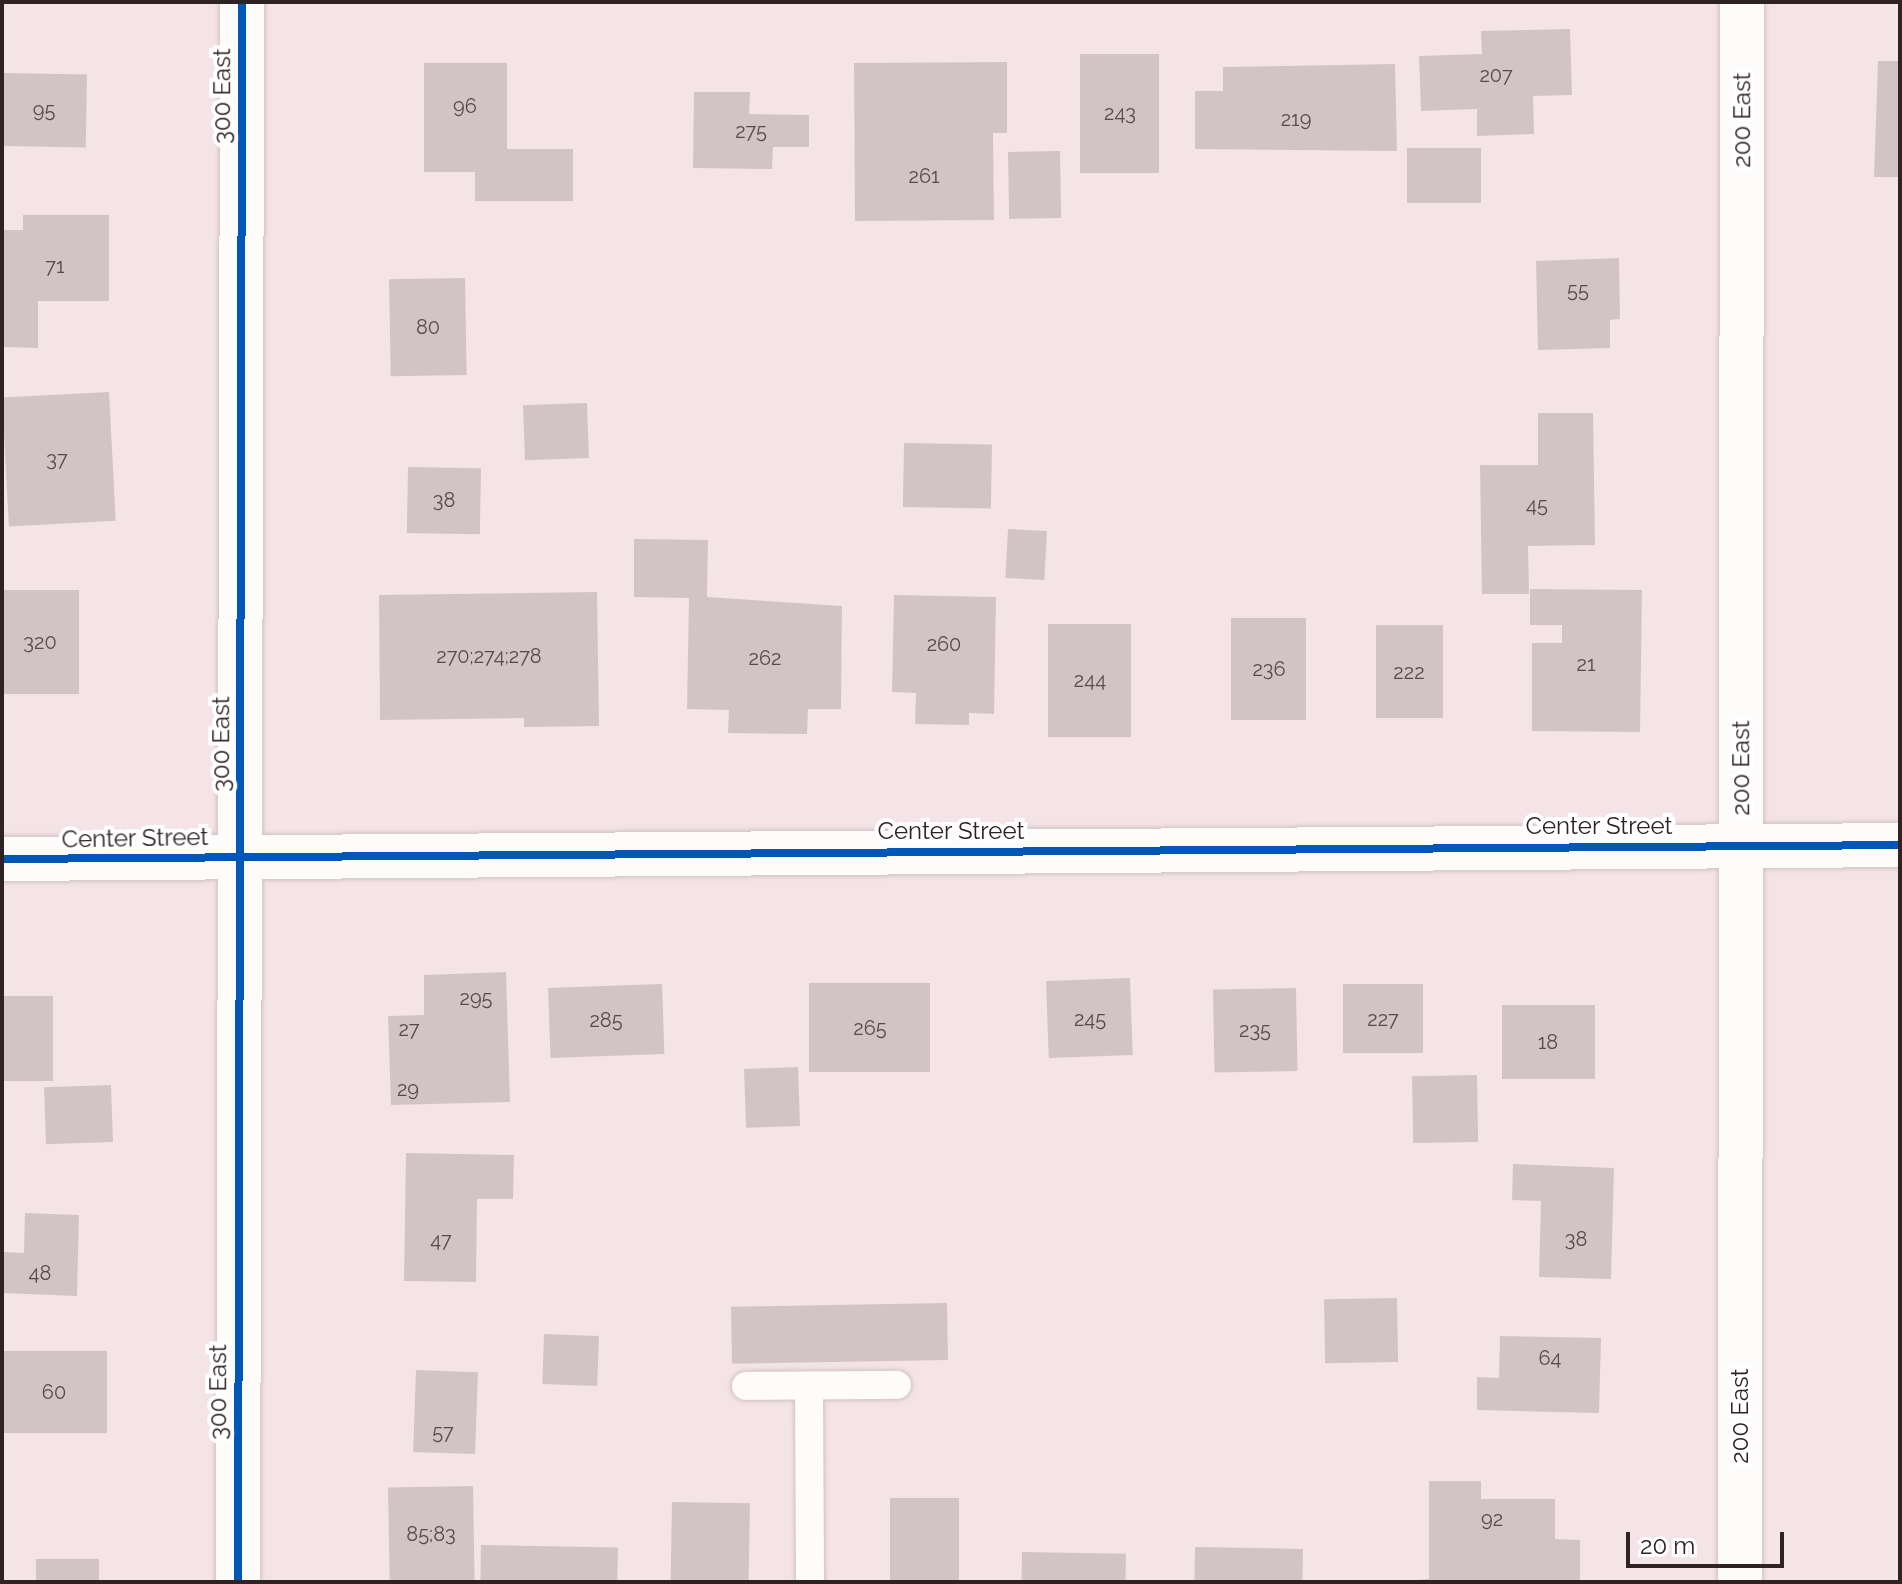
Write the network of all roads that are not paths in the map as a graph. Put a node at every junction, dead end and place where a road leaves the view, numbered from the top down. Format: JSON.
{"nodes":[{"id":1,"x":242,"y":2,"type":"edge"},
{"id":2,"x":1742,"y":2,"type":"edge"},
{"id":3,"x":1900,"y":845,"type":"edge"},
{"id":4,"x":1740,"y":846,"type":"junction"},
{"id":5,"x":240,"y":857,"type":"junction"},
{"id":6,"x":2,"y":859,"type":"edge"},
{"id":7,"x":897,"y":1385,"type":"dead end"},
{"id":8,"x":746,"y":1386,"type":"dead end"},
{"id":9,"x":809,"y":1386,"type":"junction"},
{"id":10,"x":238,"y":1582,"type":"edge"},
{"id":11,"x":810,"y":1582,"type":"edge"},
{"id":12,"x":1740,"y":1582,"type":"edge"}],
"edges":[{"from":1,"to":5,"type":"street","name":"300 East"},
{"from":2,"to":4,"type":"street","name":"200 East"},
{"from":3,"to":4,"type":"street","name":"Center Street"},
{"from":4,"to":5,"type":"street","name":"Center Street"},
{"from":4,"to":12,"type":"street","name":"200 East"},
{"from":5,"to":6,"type":"street","name":"Center Street"},
{"from":5,"to":10,"type":"street","name":"300 East"},
{"from":7,"to":9,"type":"lane"},
{"from":8,"to":9,"type":"lane"},
{"from":9,"to":11,"type":"lane"}]}
